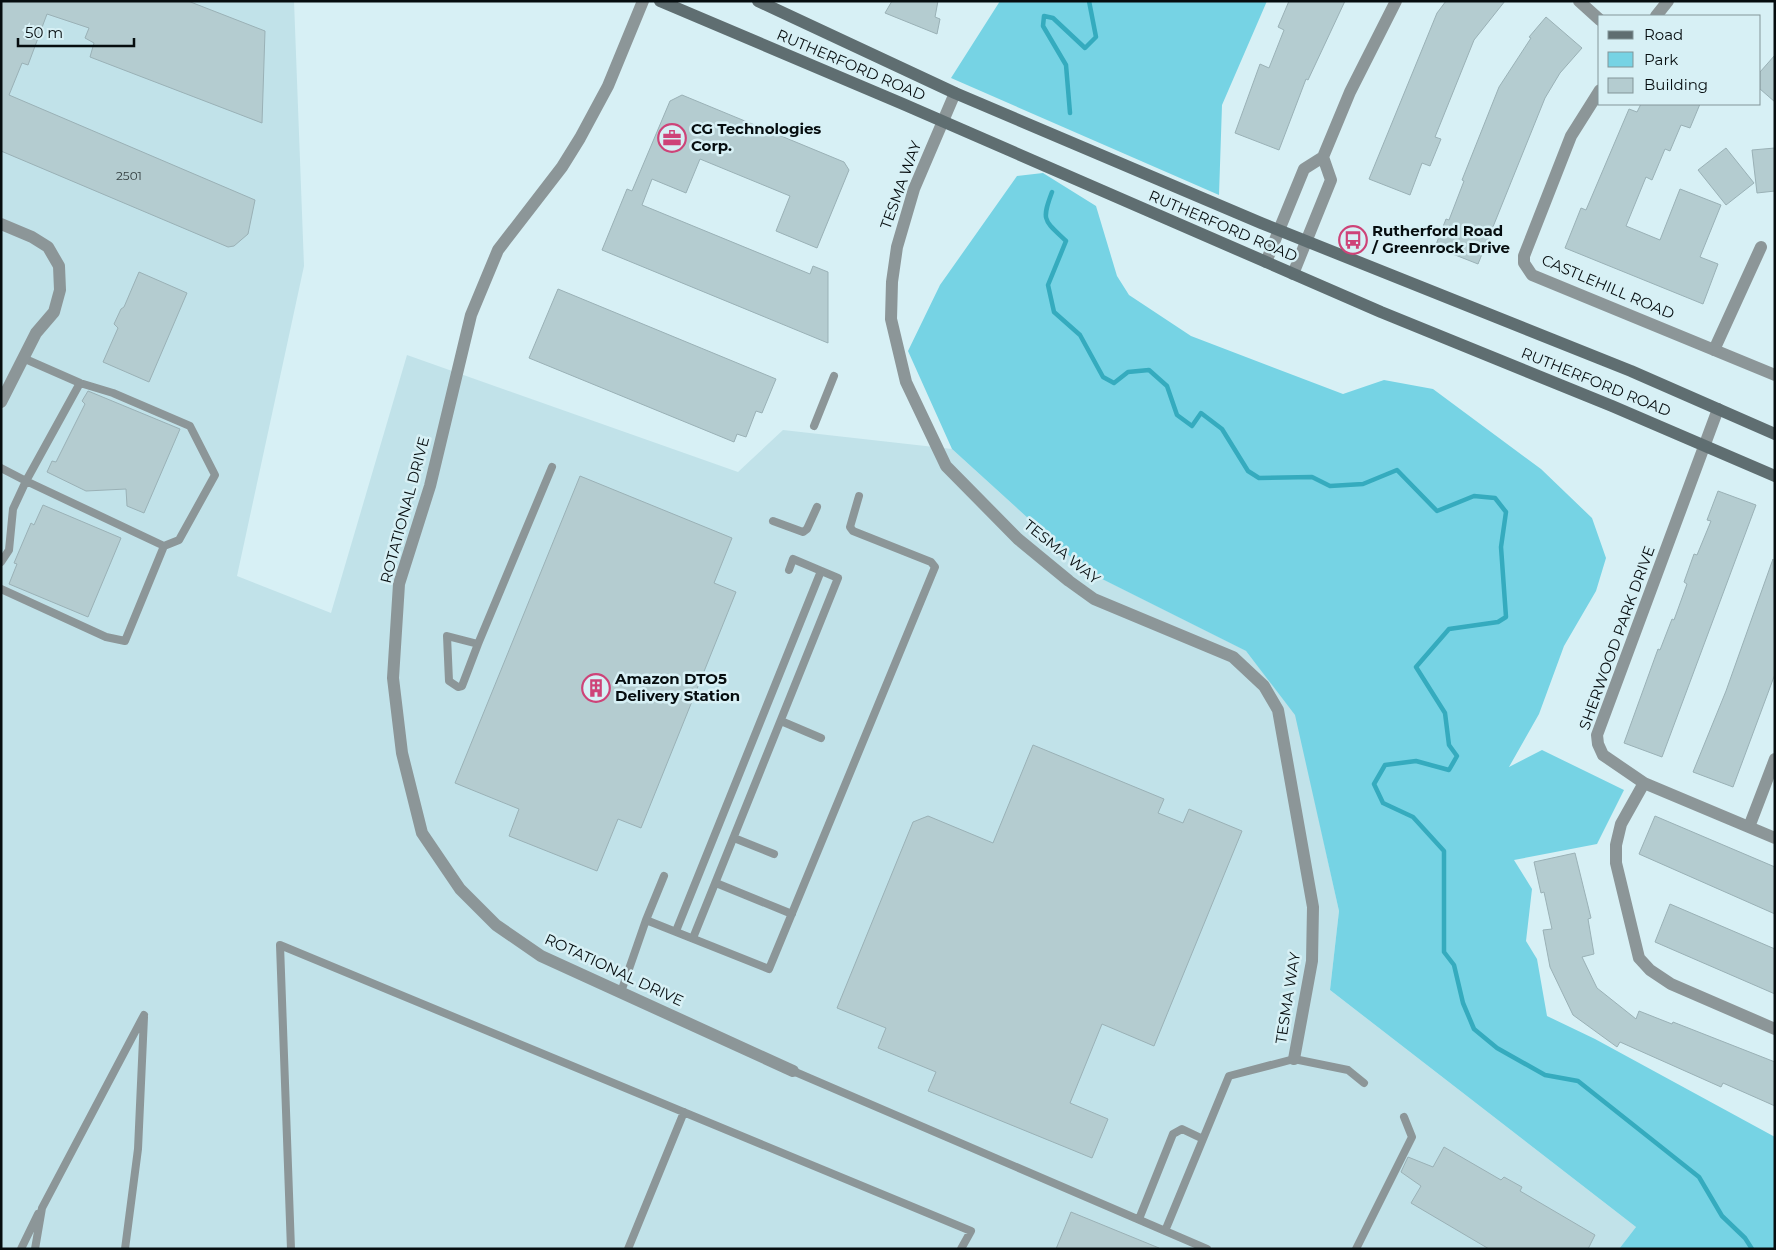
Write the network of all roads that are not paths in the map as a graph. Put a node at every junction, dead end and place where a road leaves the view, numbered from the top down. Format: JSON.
{"nodes":[{"id":1,"x":643,"y":1,"type":"edge"},
{"id":2,"x":660,"y":1,"type":"edge"},
{"id":3,"x":758,"y":1,"type":"edge"},
{"id":4,"x":1396,"y":1,"type":"edge"},
{"id":5,"x":1579,"y":1,"type":"edge"},
{"id":6,"x":1668,"y":1,"type":"edge"},
{"id":7,"x":1657,"y":15,"type":"edge"},
{"id":8,"x":1598,"y":18,"type":"edge"},
{"id":9,"x":955,"y":93,"type":"junction"},
{"id":10,"x":1598,"y":93,"type":"edge"},
{"id":11,"x":942,"y":121,"type":"junction"},
{"id":12,"x":1323,"y":157,"type":"junction"},
{"id":13,"x":1,"y":224,"type":"edge"},
{"id":14,"x":1279,"y":230,"type":"junction"},
{"id":15,"x":1306,"y":240,"type":"junction"},
{"id":16,"x":1761,"y":247,"type":"dead end"},
{"id":17,"x":1266,"y":262,"type":"junction"},
{"id":18,"x":1293,"y":274,"type":"junction"},
{"id":19,"x":1714,"y":350,"type":"junction"},
{"id":20,"x":24,"y":358,"type":"junction"},
{"id":21,"x":1775,"y":375,"type":"edge"},
{"id":22,"x":834,"y":376,"type":"dead end"},
{"id":23,"x":80,"y":383,"type":"junction"},
{"id":24,"x":1,"y":402,"type":"edge"},
{"id":25,"x":1718,"y":409,"type":"junction"},
{"id":26,"x":814,"y":426,"type":"dead end"},
{"id":27,"x":1775,"y":434,"type":"edge"},
{"id":28,"x":1703,"y":445,"type":"junction"},
{"id":29,"x":552,"y":467,"type":"dead end"},
{"id":30,"x":1,"y":468,"type":"edge"},
{"id":31,"x":1775,"y":476,"type":"edge"},
{"id":32,"x":26,"y":481,"type":"junction"},
{"id":33,"x":858,"y":496,"type":"dead end"},
{"id":34,"x":817,"y":507,"type":"dead end"},
{"id":35,"x":773,"y":521,"type":"dead end"},
{"id":36,"x":164,"y":546,"type":"junction"},
{"id":37,"x":1,"y":562,"type":"edge"},
{"id":38,"x":788,"y":570,"type":"dead end"},
{"id":39,"x":821,"y":571,"type":"junction"},
{"id":40,"x":1,"y":588,"type":"edge"},
{"id":41,"x":478,"y":644,"type":"junction"},
{"id":42,"x":781,"y":721,"type":"junction"},
{"id":43,"x":821,"y":738,"type":"dead end"},
{"id":44,"x":1775,"y":759,"type":"edge"},
{"id":45,"x":1644,"y":783,"type":"junction"},
{"id":46,"x":1749,"y":826,"type":"junction"},
{"id":47,"x":734,"y":838,"type":"junction"},
{"id":48,"x":1775,"y":838,"type":"edge"},
{"id":49,"x":774,"y":854,"type":"dead end"},
{"id":50,"x":664,"y":876,"type":"dead end"},
{"id":51,"x":716,"y":883,"type":"junction"},
{"id":52,"x":792,"y":914,"type":"junction"},
{"id":53,"x":646,"y":920,"type":"junction"},
{"id":54,"x":676,"y":932,"type":"junction"},
{"id":55,"x":693,"y":938,"type":"junction"},
{"id":56,"x":621,"y":992,"type":"junction"},
{"id":57,"x":1775,"y":1029,"type":"edge"},
{"id":58,"x":1294,"y":1060,"type":"junction"},
{"id":59,"x":793,"y":1071,"type":"joint"},
{"id":60,"x":1364,"y":1083,"type":"dead end"},
{"id":61,"x":684,"y":1112,"type":"junction"},
{"id":62,"x":1404,"y":1117,"type":"dead end"},
{"id":63,"x":1203,"y":1138,"type":"junction"},
{"id":64,"x":42,"y":1208,"type":"junction"},
{"id":65,"x":1139,"y":1219,"type":"junction"},
{"id":66,"x":1166,"y":1231,"type":"junction"},
{"id":67,"x":21,"y":1249,"type":"edge"},
{"id":68,"x":35,"y":1249,"type":"edge"},
{"id":69,"x":125,"y":1249,"type":"edge"},
{"id":70,"x":291,"y":1249,"type":"edge"},
{"id":71,"x":628,"y":1249,"type":"edge"},
{"id":72,"x":961,"y":1249,"type":"edge"},
{"id":73,"x":1207,"y":1249,"type":"edge"},
{"id":74,"x":1356,"y":1249,"type":"edge"}],
"edges":[{"from":1,"to":56,"type":"street","name":"ROTATIONAL DRIVE"},
{"from":2,"to":11,"type":"main road","name":"RUTHERFORD ROAD"},
{"from":3,"to":9,"type":"main road","name":"RUTHERFORD ROAD"},
{"from":4,"to":12,"type":"street"},
{"from":5,"to":8,"type":"street"},
{"from":6,"to":7,"type":"street"},
{"from":9,"to":11,"type":"street","name":"TESMA WAY"},
{"from":9,"to":14,"type":"main road","name":"RUTHERFORD ROAD"},
{"from":10,"to":19,"type":"street","name":"CASTLEHILL ROAD"},
{"from":11,"to":17,"type":"main road","name":"RUTHERFORD ROAD"},
{"from":11,"to":58,"type":"street","name":"TESMA WAY"},
{"from":12,"to":14,"type":"street"},
{"from":12,"to":15,"type":"street"},
{"from":13,"to":20,"type":"street"},
{"from":14,"to":15,"type":"main road","name":"RUTHERFORD ROAD"},
{"from":14,"to":17,"type":"street"},
{"from":15,"to":18,"type":"street"},
{"from":15,"to":25,"type":"main road","name":"RUTHERFORD ROAD"},
{"from":16,"to":19,"type":"street"},
{"from":17,"to":18,"type":"main road","name":"RUTHERFORD ROAD"},
{"from":18,"to":28,"type":"main road","name":"RUTHERFORD ROAD"},
{"from":19,"to":21,"type":"street","name":"CASTLEHILL ROAD"},
{"from":20,"to":23,"type":"lane"},
{"from":20,"to":24,"type":"street"},
{"from":22,"to":26,"type":"lane"},
{"from":23,"to":32,"type":"lane"},
{"from":23,"to":36,"type":"lane"},
{"from":25,"to":27,"type":"main road","name":"RUTHERFORD ROAD"},
{"from":25,"to":28,"type":"street","name":"SHERWOOD PARK DRIVE"},
{"from":28,"to":31,"type":"main road","name":"RUTHERFORD ROAD"},
{"from":28,"to":45,"type":"street","name":"SHERWOOD PARK DRIVE"},
{"from":29,"to":41,"type":"lane"},
{"from":30,"to":32,"type":"lane"},
{"from":32,"to":36,"type":"lane"},
{"from":32,"to":37,"type":"lane"},
{"from":33,"to":52,"type":"lane"},
{"from":34,"to":35,"type":"lane"},
{"from":36,"to":40,"type":"lane"},
{"from":38,"to":39,"type":"lane"},
{"from":39,"to":42,"type":"lane"},
{"from":39,"to":54,"type":"lane"},
{"from":41,"to":41,"type":"lane"},
{"from":42,"to":43,"type":"lane"},
{"from":42,"to":47,"type":"lane"},
{"from":44,"to":46,"type":"street"},
{"from":45,"to":46,"type":"street","name":"SHERWOOD PARK DRIVE"},
{"from":45,"to":57,"type":"street"},
{"from":46,"to":48,"type":"street","name":"SHERWOOD PARK DRIVE"},
{"from":47,"to":49,"type":"lane"},
{"from":47,"to":51,"type":"lane"},
{"from":50,"to":53,"type":"lane"},
{"from":51,"to":52,"type":"lane"},
{"from":51,"to":55,"type":"lane"},
{"from":52,"to":55,"type":"lane"},
{"from":53,"to":54,"type":"lane"},
{"from":53,"to":56,"type":"lane"},
{"from":54,"to":55,"type":"lane"},
{"from":56,"to":59,"type":"street","name":"ROTATIONAL DRIVE"},
{"from":58,"to":60,"type":"lane"},
{"from":58,"to":63,"type":"lane"},
{"from":59,"to":65,"type":"lane"},
{"from":61,"to":70,"type":"lane"},
{"from":61,"to":71,"type":"lane"},
{"from":61,"to":72,"type":"lane"},
{"from":62,"to":74,"type":"lane"},
{"from":63,"to":65,"type":"lane"},
{"from":63,"to":66,"type":"lane"},
{"from":64,"to":67,"type":"lane"},
{"from":64,"to":68,"type":"lane"},
{"from":64,"to":69,"type":"lane"},
{"from":65,"to":66,"type":"lane"},
{"from":66,"to":73,"type":"lane"}]}
